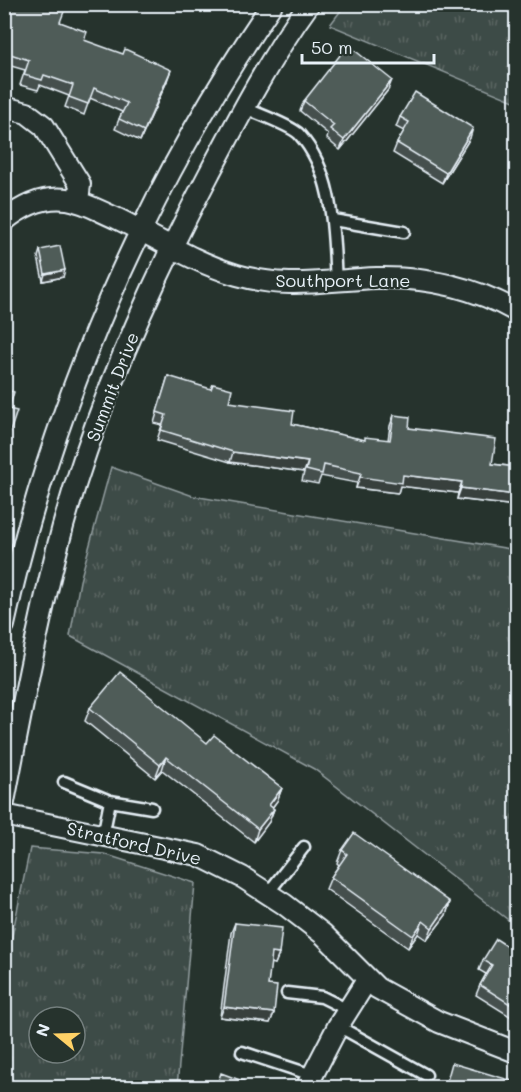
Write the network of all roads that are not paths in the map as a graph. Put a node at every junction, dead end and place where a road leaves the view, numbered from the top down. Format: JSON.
{"nodes":[{"id":1,"x":272,"y":4,"type":"edge"},
{"id":2,"x":309,"y":4,"type":"edge"},
{"id":3,"x":4,"y":107,"type":"edge"},
{"id":4,"x":245,"y":108,"type":"junction"},
{"id":5,"x":78,"y":202,"type":"junction"},
{"id":6,"x":333,"y":220,"type":"junction"},
{"id":7,"x":4,"y":221,"type":"edge"},
{"id":8,"x":140,"y":230,"type":"junction"},
{"id":9,"x":404,"y":232,"type":"dead end"},
{"id":10,"x":171,"y":246,"type":"junction"},
{"id":11,"x":336,"y":283,"type":"junction"},
{"id":12,"x":516,"y":311,"type":"edge"},
{"id":13,"x":4,"y":625,"type":"edge"},
{"id":14,"x":64,"y":782,"type":"dead end"},
{"id":15,"x":110,"y":801,"type":"junction"},
{"id":16,"x":4,"y":802,"type":"edge"},
{"id":17,"x":152,"y":808,"type":"dead end"},
{"id":18,"x":4,"y":815,"type":"edge"},
{"id":19,"x":103,"y":836,"type":"junction"},
{"id":20,"x":304,"y":847,"type":"dead end"},
{"id":21,"x":268,"y":893,"type":"junction"},
{"id":22,"x":368,"y":980,"type":"junction"},
{"id":23,"x":287,"y":993,"type":"dead end"},
{"id":24,"x":343,"y":1018,"type":"junction"},
{"id":25,"x":242,"y":1052,"type":"dead end"},
{"id":26,"x":516,"y":1052,"type":"edge"},
{"id":27,"x":426,"y":1075,"type":"dead end"},
{"id":28,"x":309,"y":1081,"type":"edge"}],
"edges":[{"from":1,"to":8,"type":"street","name":"Summit Drive"},
{"from":2,"to":4,"type":"street","name":"Summit Drive"},
{"from":3,"to":5,"type":"street"},
{"from":4,"to":6,"type":"lane"},
{"from":4,"to":10,"type":"street","name":"Summit Drive"},
{"from":5,"to":7,"type":"street"},
{"from":5,"to":8,"type":"street","name":"Southport Lane"},
{"from":6,"to":9,"type":"lane"},
{"from":6,"to":11,"type":"lane"},
{"from":8,"to":10,"type":"street","name":"Southport Lane"},
{"from":8,"to":13,"type":"street","name":"Summit Drive"},
{"from":10,"to":11,"type":"street","name":"Southport Lane"},
{"from":10,"to":16,"type":"street","name":"Summit Drive"},
{"from":11,"to":12,"type":"street","name":"Southport Lane"},
{"from":14,"to":15,"type":"lane"},
{"from":15,"to":17,"type":"lane"},
{"from":15,"to":19,"type":"lane"},
{"from":18,"to":19,"type":"street","name":"Stratford Drive"},
{"from":19,"to":21,"type":"street","name":"Stratford Drive"},
{"from":20,"to":21,"type":"lane"},
{"from":21,"to":22,"type":"street","name":"Stratford Drive"},
{"from":22,"to":24,"type":"street"},
{"from":22,"to":26,"type":"street","name":"Stratford Drive"},
{"from":23,"to":24,"type":"lane"},
{"from":24,"to":27,"type":"lane"},
{"from":24,"to":28,"type":"street"},
{"from":25,"to":28,"type":"lane"}]}
